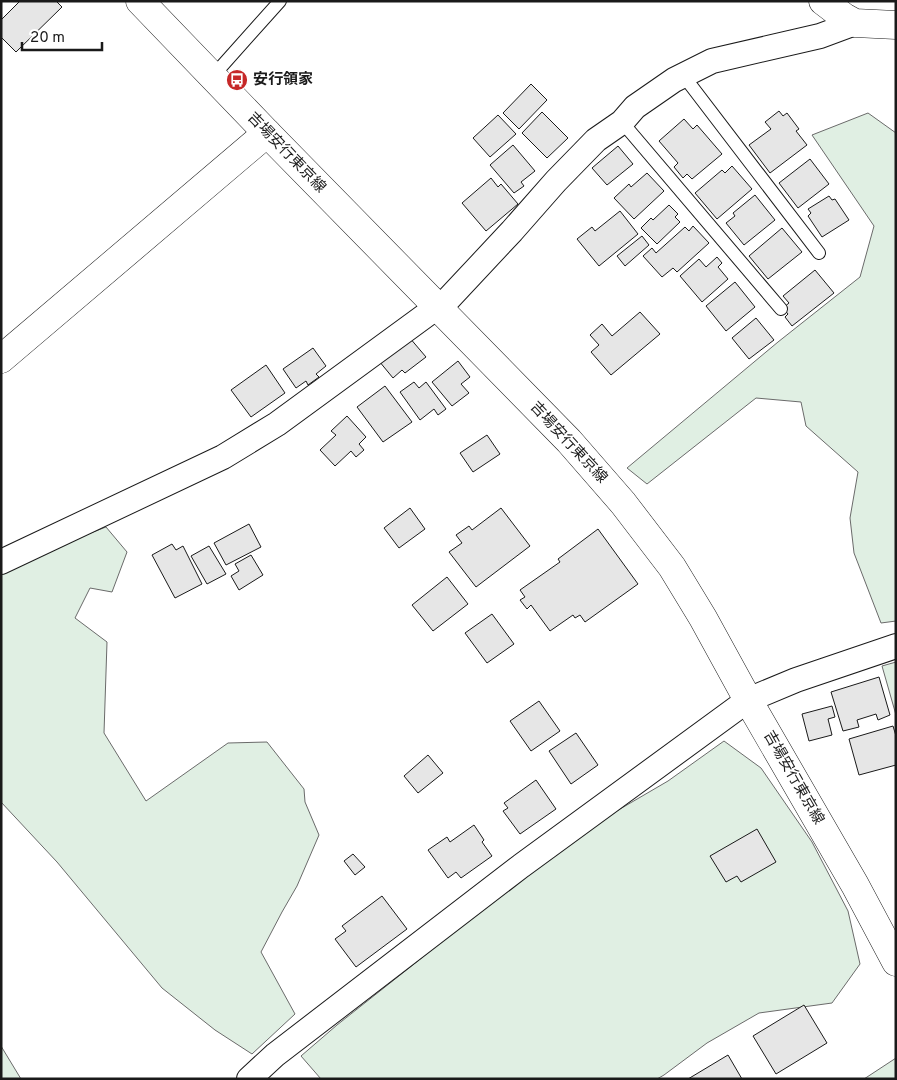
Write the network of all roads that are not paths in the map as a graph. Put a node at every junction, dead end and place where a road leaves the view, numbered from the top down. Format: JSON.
{"nodes":[{"id":1,"x":140,"y":1,"type":"edge"},
{"id":2,"x":280,"y":1,"type":"edge"},
{"id":3,"x":823,"y":1,"type":"edge"},
{"id":4,"x":855,"y":23,"type":"junction"},
{"id":5,"x":896,"y":25,"type":"edge"},
{"id":6,"x":213,"y":76,"type":"junction"},
{"id":7,"x":683,"y":76,"type":"junction"},
{"id":8,"x":622,"y":122,"type":"junction"},
{"id":9,"x":267,"y":133,"type":"junction"},
{"id":10,"x":819,"y":253,"type":"dead end"},
{"id":11,"x":438,"y":308,"type":"junction"},
{"id":12,"x":781,"y":309,"type":"dead end"},
{"id":13,"x":1,"y":358,"type":"edge"},
{"id":14,"x":1,"y":562,"type":"edge"},
{"id":15,"x":896,"y":646,"type":"edge"},
{"id":16,"x":748,"y":700,"type":"junction"},
{"id":17,"x":896,"y":962,"type":"edge"},
{"id":18,"x":249,"y":1079,"type":"edge"}],
"edges":[{"from":1,"to":6,"type":"main road","name":"吉場安行東京線"},
{"from":2,"to":6,"type":"lane"},
{"from":3,"to":4,"type":"main road"},
{"from":4,"to":5,"type":"main road"},
{"from":4,"to":7,"type":"street"},
{"from":6,"to":9,"type":"main road","name":"吉場安行東京線"},
{"from":7,"to":8,"type":"street"},
{"from":7,"to":10,"type":"lane"},
{"from":8,"to":11,"type":"street"},
{"from":8,"to":12,"type":"lane"},
{"from":9,"to":11,"type":"main road","name":"吉場安行東京線"},
{"from":9,"to":13,"type":"main road"},
{"from":11,"to":14,"type":"street"},
{"from":11,"to":16,"type":"main road","name":"吉場安行東京線"},
{"from":15,"to":16,"type":"street"},
{"from":16,"to":17,"type":"main road","name":"吉場安行東京線"},
{"from":16,"to":18,"type":"street"}]}
